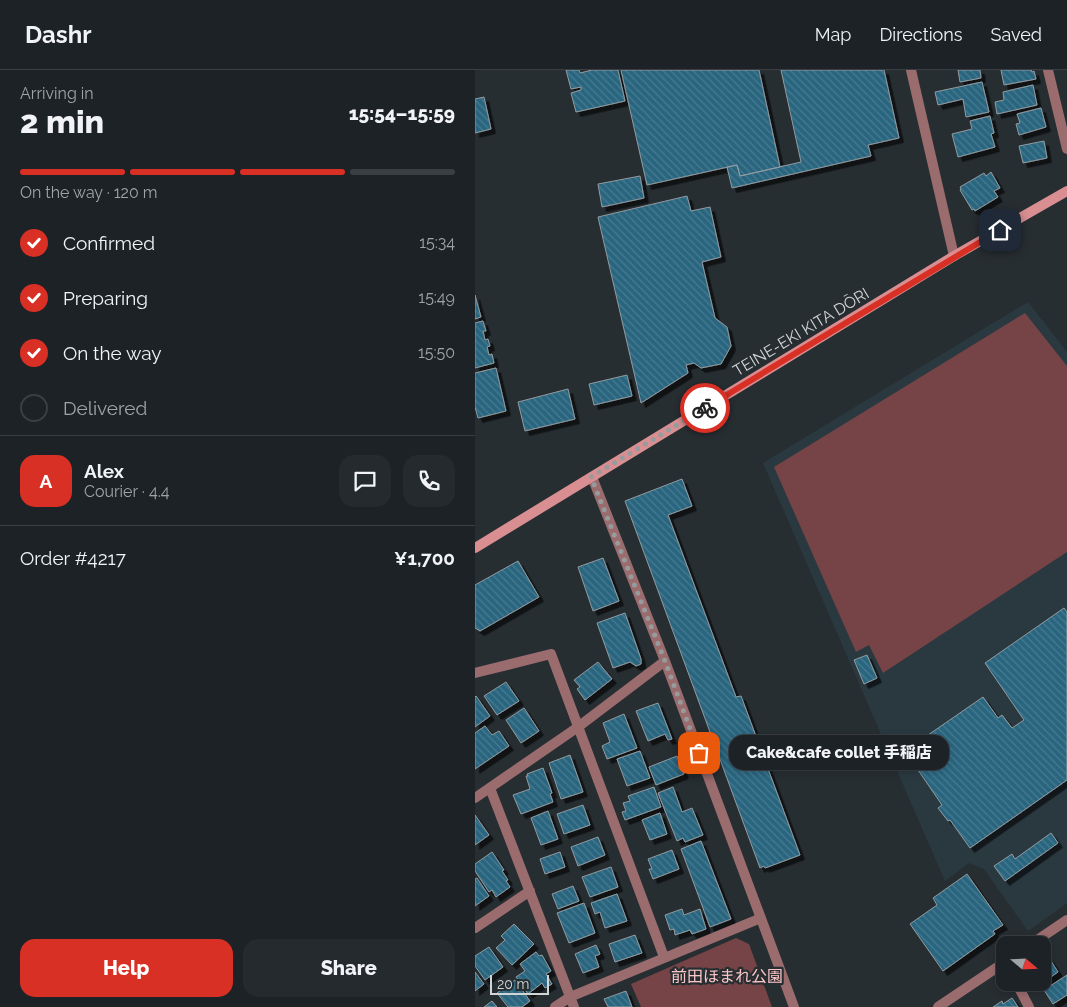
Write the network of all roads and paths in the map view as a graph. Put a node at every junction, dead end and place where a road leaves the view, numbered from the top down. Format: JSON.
{"nodes":[{"id":1,"x":911,"y":70,"type":"edge"},
{"id":2,"x":1048,"y":70,"type":"edge"},
{"id":3,"x":1067,"y":148,"type":"edge"},
{"id":4,"x":1067,"y":191,"type":"edge"},
{"id":5,"x":954,"y":256,"type":"junction"},
{"id":6,"x":591,"y":477,"type":"junction"},
{"id":7,"x":475,"y":548,"type":"edge"},
{"id":8,"x":665,"y":661,"type":"junction"},
{"id":9,"x":475,"y":673,"type":"edge"},
{"id":10,"x":578,"y":727,"type":"junction"},
{"id":11,"x":490,"y":788,"type":"junction"},
{"id":12,"x":475,"y":798,"type":"edge"},
{"id":13,"x":530,"y":891,"type":"junction"},
{"id":14,"x":761,"y":918,"type":"junction"},
{"id":15,"x":1067,"y":920,"type":"edge"},
{"id":16,"x":475,"y":928,"type":"edge"},
{"id":17,"x":1043,"y":936,"type":"edge"},
{"id":18,"x":664,"y":957,"type":"junction"},
{"id":19,"x":996,"y":968,"type":"edge"},
{"id":20,"x":1021,"y":991,"type":"edge"},
{"id":21,"x":570,"y":996,"type":"junction"},
{"id":22,"x":555,"y":1007,"type":"edge"},
{"id":23,"x":574,"y":1007,"type":"edge"},
{"id":24,"x":794,"y":1007,"type":"edge"},
{"id":25,"x":938,"y":1007,"type":"edge"},
{"id":26,"x":1029,"y":1007,"type":"edge"}],
"edges":[{"from":1,"to":5,"type":"street"},
{"from":2,"to":3,"type":"street"},
{"from":4,"to":5,"type":"street","name":"TEINE-EKI KITA DŌRI"},
{"from":5,"to":6,"type":"street","name":"TEINE-EKI KITA DŌRI"},
{"from":6,"to":7,"type":"street","name":"TEINE-EKI KITA DŌRI"},
{"from":6,"to":8,"type":"street"},
{"from":8,"to":10,"type":"street"},
{"from":8,"to":14,"type":"street"},
{"from":9,"to":10,"type":"street"},
{"from":10,"to":11,"type":"street"},
{"from":10,"to":18,"type":"street"},
{"from":11,"to":12,"type":"street"},
{"from":11,"to":13,"type":"street"},
{"from":13,"to":16,"type":"street"},
{"from":13,"to":21,"type":"street"},
{"from":14,"to":18,"type":"street"},
{"from":14,"to":24,"type":"street"},
{"from":15,"to":17,"type":"street"},
{"from":18,"to":21,"type":"street"},
{"from":19,"to":25,"type":"street"},
{"from":20,"to":26,"type":"street"},
{"from":21,"to":22,"type":"street"},
{"from":21,"to":23,"type":"street"}]}
